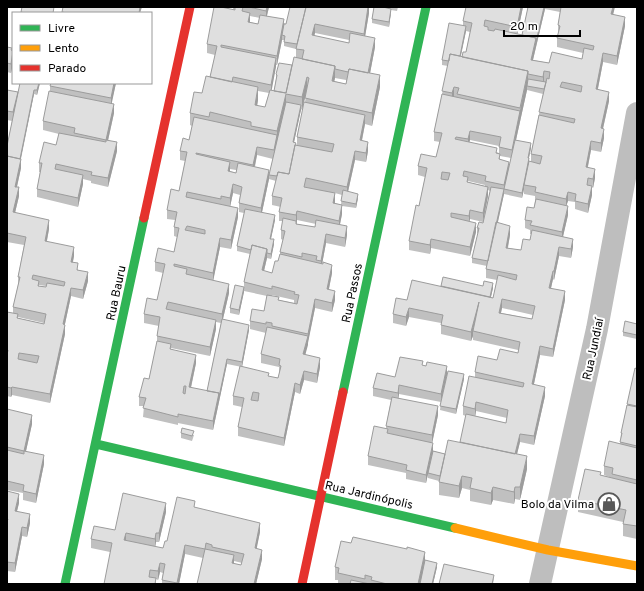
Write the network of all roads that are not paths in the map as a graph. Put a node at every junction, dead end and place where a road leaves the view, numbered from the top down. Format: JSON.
{"nodes":[{"id":1,"x":190,"y":7,"type":"edge"},
{"id":2,"x":426,"y":7,"type":"edge"},
{"id":3,"x":637,"y":113,"type":"edge"},
{"id":4,"x":96,"y":444,"type":"junction"},
{"id":5,"x":320,"y":496,"type":"junction"},
{"id":6,"x":548,"y":550,"type":"junction"},
{"id":7,"x":637,"y":566,"type":"edge"},
{"id":8,"x":65,"y":584,"type":"edge"},
{"id":9,"x":302,"y":584,"type":"edge"},
{"id":10,"x":540,"y":584,"type":"edge"}],
"edges":[{"from":1,"to":4,"type":"street","name":"Rua Bauru"},
{"from":2,"to":5,"type":"street","name":"Rua Passos"},
{"from":3,"to":6,"type":"street","name":"Rua Jundiaí"},
{"from":4,"to":5,"type":"street","name":"Rua Jardinópolis"},
{"from":4,"to":8,"type":"street","name":"Rua Bauru"},
{"from":5,"to":6,"type":"street","name":"Rua Jardinópolis"},
{"from":5,"to":9,"type":"street","name":"Rua Passos"},
{"from":6,"to":7,"type":"street","name":"Rua Jardinópolis"},
{"from":6,"to":10,"type":"street","name":"Rua Jundiaí"}]}
